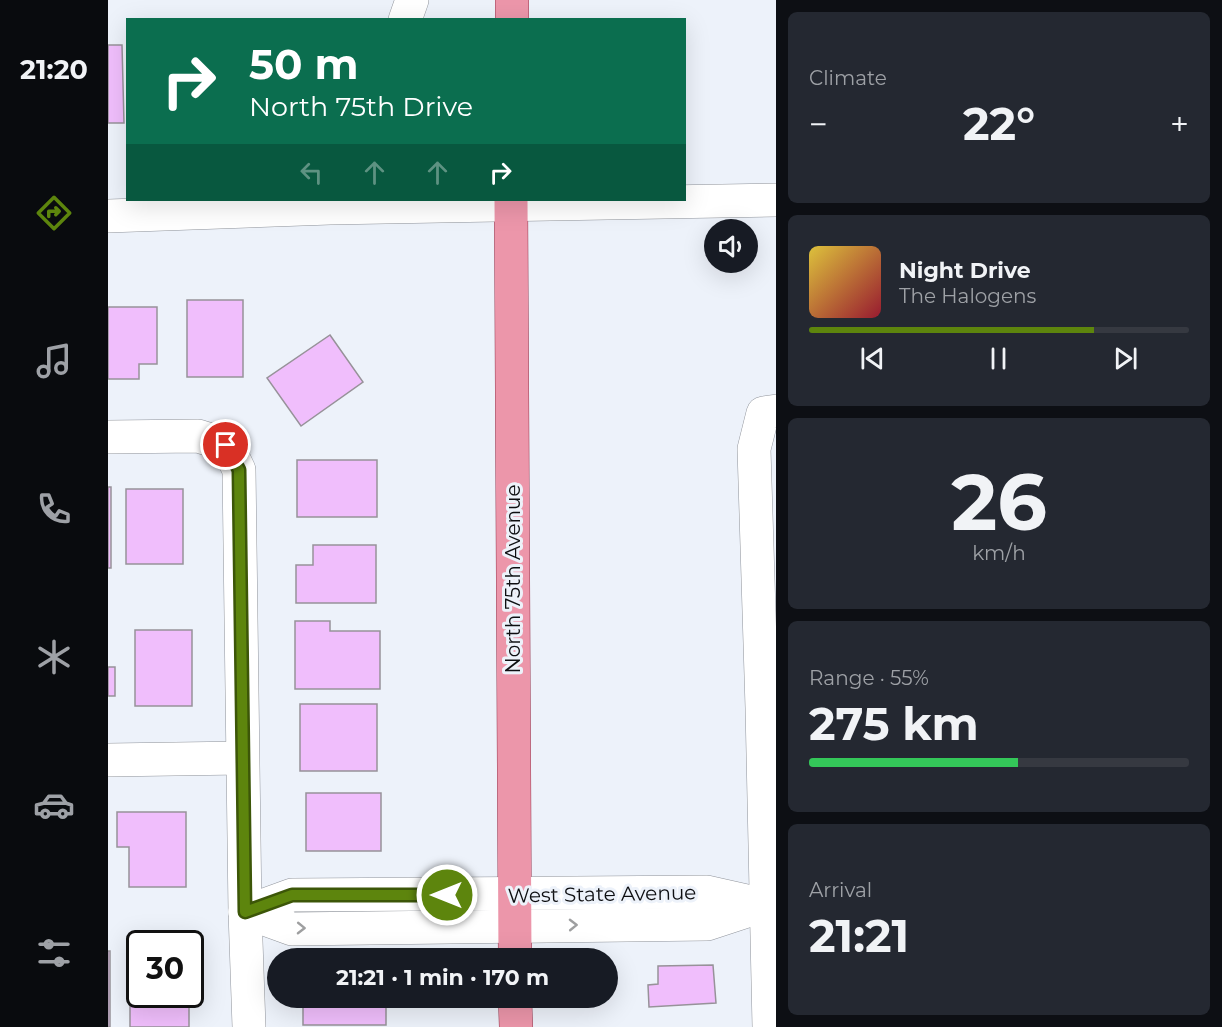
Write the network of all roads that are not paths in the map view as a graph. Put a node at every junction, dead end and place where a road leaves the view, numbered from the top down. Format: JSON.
{"nodes":[{"id":1,"x":412,"y":0,"type":"edge"},
{"id":2,"x":512,"y":0,"type":"edge"},
{"id":3,"x":406,"y":18,"type":"edge"},
{"id":4,"x":512,"y":18,"type":"edge"},
{"id":5,"x":776,"y":200,"type":"edge"},
{"id":6,"x":644,"y":201,"type":"edge"},
{"id":7,"x":686,"y":201,"type":"edge"},
{"id":8,"x":511,"y":202,"type":"edge"},
{"id":9,"x":346,"y":204,"type":"edge"},
{"id":10,"x":108,"y":216,"type":"edge"},
{"id":11,"x":770,"y":412,"type":"edge"},
{"id":12,"x":108,"y":437,"type":"edge"},
{"id":13,"x":770,"y":708,"type":"edge"},
{"id":14,"x":242,"y":758,"type":"junction"},
{"id":15,"x":108,"y":760,"type":"edge"},
{"id":16,"x":765,"y":905,"type":"junction"},
{"id":17,"x":514,"y":910,"type":"junction"},
{"id":18,"x":245,"y":912,"type":"junction"},
{"id":19,"x":515,"y":948,"type":"edge"},
{"id":20,"x":515,"y":1008,"type":"edge"},
{"id":21,"x":771,"y":1008,"type":"edge"},
{"id":22,"x":249,"y":1027,"type":"edge"},
{"id":23,"x":516,"y":1027,"type":"edge"}],
"edges":[{"from":1,"to":3,"type":"street"},
{"from":2,"to":4,"type":"main road"},
{"from":5,"to":7,"type":"street"},
{"from":6,"to":8,"type":"street"},
{"from":8,"to":9,"type":"street"},
{"from":8,"to":17,"type":"main road","name":"North 75th Avenue"},
{"from":9,"to":10,"type":"street"},
{"from":11,"to":13,"type":"street"},
{"from":12,"to":14,"type":"street"},
{"from":13,"to":16,"type":"street"},
{"from":14,"to":15,"type":"street"},
{"from":14,"to":18,"type":"street"},
{"from":16,"to":17,"type":"street","name":"West State Avenue"},
{"from":16,"to":21,"type":"street"},
{"from":17,"to":18,"type":"street","name":"West State Avenue"},
{"from":17,"to":19,"type":"main road","name":"North 75th Avenue"},
{"from":18,"to":22,"type":"street"},
{"from":20,"to":23,"type":"main road"}]}
